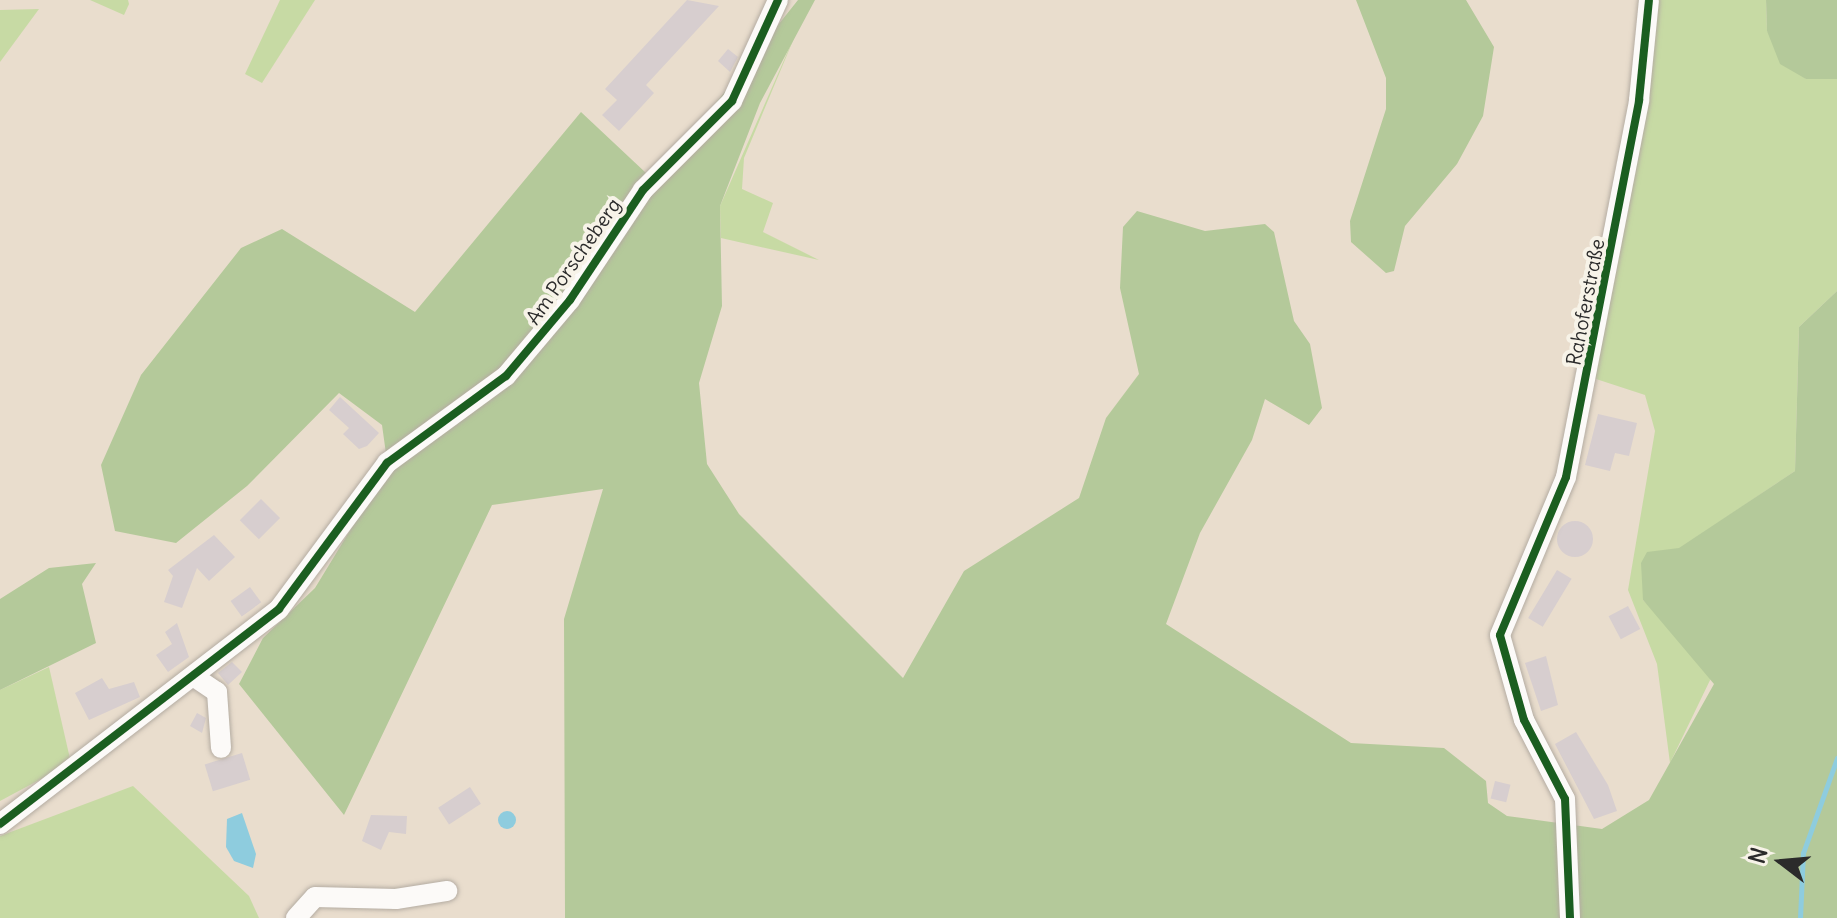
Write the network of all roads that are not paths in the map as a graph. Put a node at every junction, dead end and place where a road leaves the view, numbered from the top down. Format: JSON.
{"nodes":[{"id":1,"x":778,"y":0,"type":"edge"},
{"id":2,"x":1649,"y":0,"type":"edge"},
{"id":3,"x":193,"y":676,"type":"junction"},
{"id":4,"x":221,"y":748,"type":"dead end"},
{"id":5,"x":0,"y":824,"type":"edge"},
{"id":6,"x":447,"y":891,"type":"dead end"},
{"id":7,"x":296,"y":918,"type":"edge"},
{"id":8,"x":1570,"y":918,"type":"edge"}],
"edges":[{"from":1,"to":3,"type":"street","name":"Am Porscheberg"},
{"from":2,"to":8,"type":"street","name":"Rahoferstraße"},
{"from":3,"to":4,"type":"street"},
{"from":3,"to":5,"type":"street","name":"Am Porscheberg"},
{"from":6,"to":7,"type":"street"}]}
